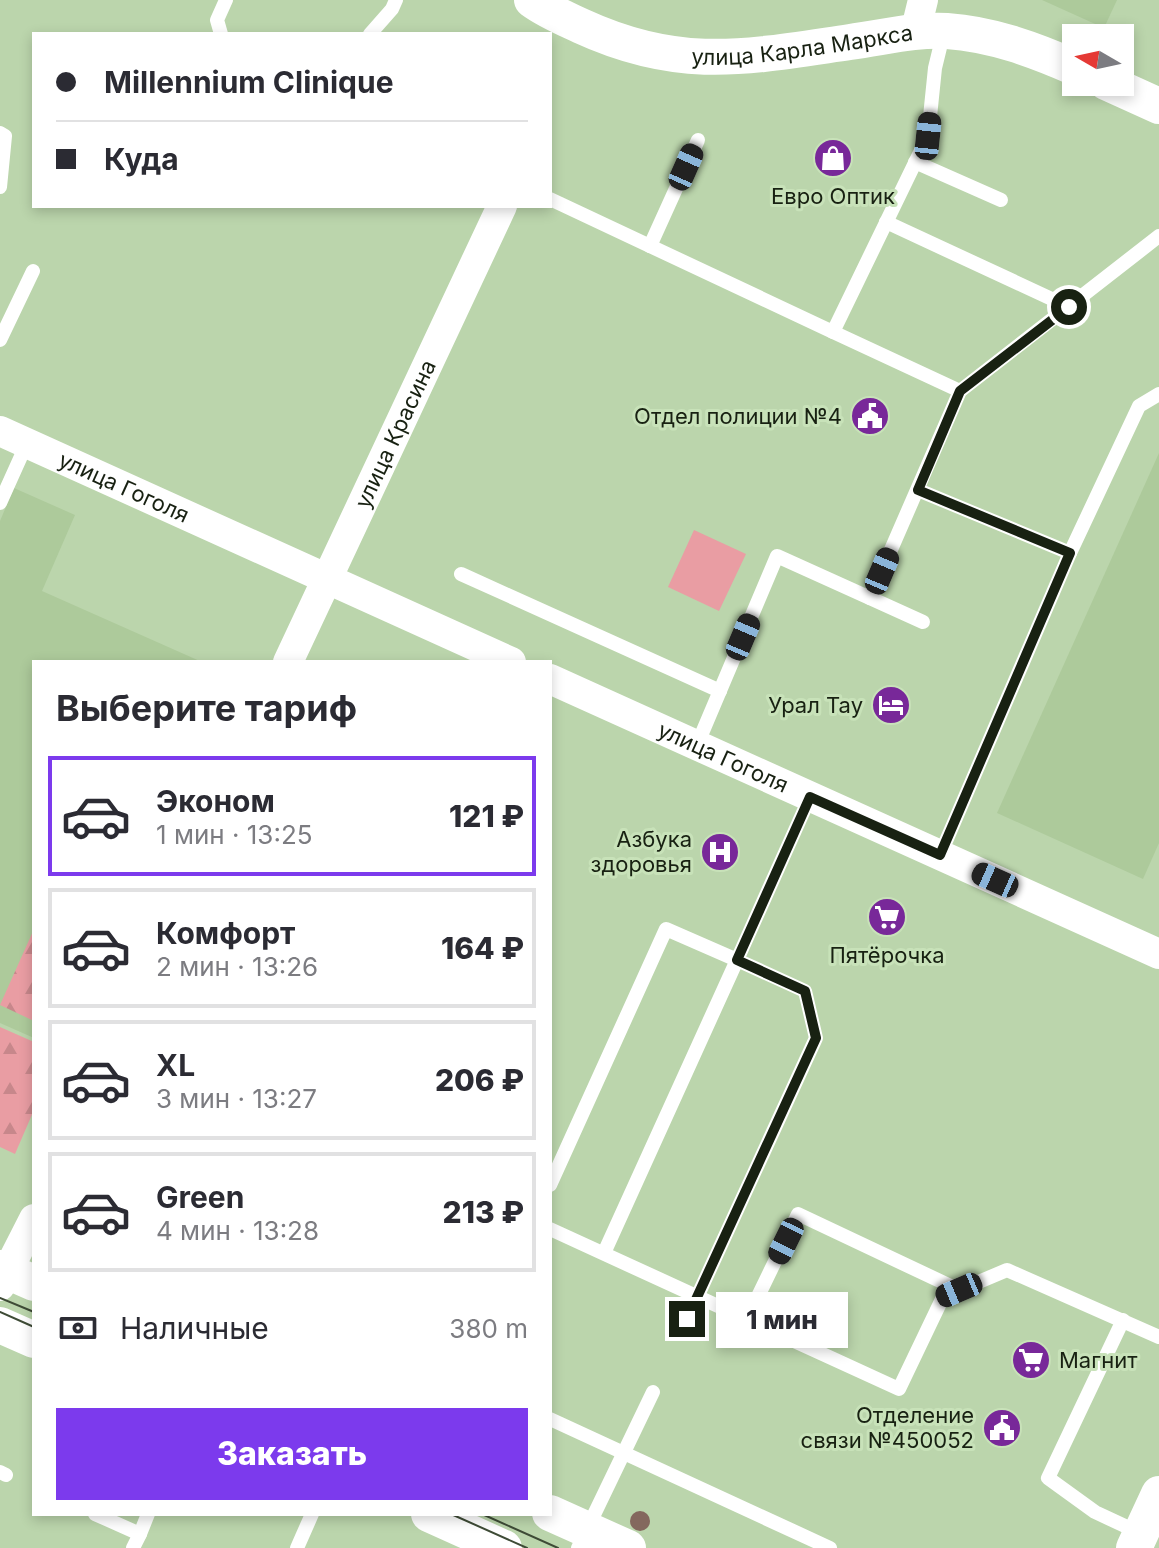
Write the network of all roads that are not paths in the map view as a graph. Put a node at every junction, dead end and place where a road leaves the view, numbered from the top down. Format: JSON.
{"nodes":[{"id":1,"x":226,"y":0,"type":"edge"},
{"id":2,"x":396,"y":0,"type":"edge"},
{"id":3,"x":532,"y":0,"type":"edge"},
{"id":4,"x":927,"y":21,"type":"edge"},
{"id":5,"x":220,"y":32,"type":"edge"},
{"id":6,"x":372,"y":32,"type":"edge"},
{"id":7,"x":1062,"y":62,"type":"edge"},
{"id":8,"x":1134,"y":95,"type":"edge"},
{"id":9,"x":1159,"y":106,"type":"edge"},
{"id":10,"x":0,"y":133,"type":"edge"},
{"id":11,"x":698,"y":140,"type":"dead end"},
{"id":12,"x":915,"y":162,"type":"junction"},
{"id":13,"x":0,"y":187,"type":"edge"},
{"id":14,"x":552,"y":200,"type":"edge"},
{"id":15,"x":1001,"y":200,"type":"dead end"},
{"id":16,"x":501,"y":208,"type":"edge"},
{"id":17,"x":886,"y":222,"type":"junction"},
{"id":18,"x":1159,"y":236,"type":"edge"},
{"id":19,"x":650,"y":246,"type":"junction"},
{"id":20,"x":33,"y":271,"type":"dead end"},
{"id":21,"x":1069,"y":307,"type":"junction"},
{"id":22,"x":833,"y":332,"type":"junction"},
{"id":23,"x":0,"y":340,"type":"edge"},
{"id":24,"x":960,"y":391,"type":"junction"},
{"id":25,"x":1159,"y":394,"type":"edge"},
{"id":26,"x":13,"y":437,"type":"edge"},
{"id":27,"x":918,"y":490,"type":"junction"},
{"id":28,"x":0,"y":503,"type":"edge"},
{"id":29,"x":1070,"y":553,"type":"junction"},
{"id":30,"x":461,"y":574,"type":"dead end"},
{"id":31,"x":326,"y":578,"type":"junction"},
{"id":32,"x":870,"y":598,"type":"junction"},
{"id":33,"x":923,"y":622,"type":"dead end"},
{"id":34,"x":289,"y":660,"type":"edge"},
{"id":35,"x":507,"y":660,"type":"edge"},
{"id":36,"x":552,"y":680,"type":"edge"},
{"id":37,"x":720,"y":691,"type":"junction"},
{"id":38,"x":697,"y":745,"type":"junction"},
{"id":39,"x":810,"y":797,"type":"junction"},
{"id":40,"x":940,"y":855,"type":"junction"},
{"id":41,"x":1159,"y":954,"type":"edge"},
{"id":42,"x":737,"y":960,"type":"junction"},
{"id":43,"x":552,"y":1181,"type":"edge"},
{"id":44,"x":32,"y":1224,"type":"edge"},
{"id":45,"x":552,"y":1230,"type":"edge"},
{"id":46,"x":604,"y":1253,"type":"junction"},
{"id":47,"x":10,"y":1277,"type":"edge"},
{"id":48,"x":959,"y":1290,"type":"junction"},
{"id":49,"x":698,"y":1297,"type":"junction"},
{"id":50,"x":687,"y":1319,"type":"dead end"},
{"id":51,"x":747,"y":1319,"type":"junction"},
{"id":52,"x":1123,"y":1320,"type":"junction"},
{"id":53,"x":0,"y":1325,"type":"edge"},
{"id":54,"x":1159,"y":1337,"type":"edge"},
{"id":55,"x":32,"y":1339,"type":"edge"},
{"id":56,"x":653,"y":1392,"type":"dead end"},
{"id":57,"x":552,"y":1420,"type":"edge"},
{"id":58,"x":623,"y":1454,"type":"junction"},
{"id":59,"x":1159,"y":1494,"type":"edge"},
{"id":60,"x":552,"y":1515,"type":"edge"},
{"id":61,"x":98,"y":1516,"type":"edge"},
{"id":62,"x":147,"y":1516,"type":"edge"},
{"id":63,"x":311,"y":1516,"type":"edge"},
{"id":64,"x":433,"y":1516,"type":"edge"},
{"id":65,"x":583,"y":1539,"type":"edge"},
{"id":66,"x":136,"y":1541,"type":"edge"},
{"id":67,"x":1141,"y":1543,"type":"edge"},
{"id":68,"x":297,"y":1548,"type":"edge"},
{"id":69,"x":504,"y":1548,"type":"edge"},
{"id":70,"x":628,"y":1548,"type":"edge"},
{"id":71,"x":830,"y":1548,"type":"edge"}],
"edges":[{"from":1,"to":5,"type":"lane"},
{"from":2,"to":6,"type":"lane"},
{"from":3,"to":4,"type":"street","name":"улица Карла Маркса"},
{"from":4,"to":7,"type":"street","name":"улица Карла Маркса"},
{"from":4,"to":12,"type":"lane"},
{"from":8,"to":9,"type":"street"},
{"from":10,"to":13,"type":"lane"},
{"from":11,"to":19,"type":"lane"},
{"from":12,"to":15,"type":"lane"},
{"from":12,"to":17,"type":"lane"},
{"from":14,"to":19,"type":"lane"},
{"from":16,"to":31,"type":"street","name":"улица Красина"},
{"from":17,"to":21,"type":"lane"},
{"from":17,"to":22,"type":"lane"},
{"from":18,"to":21,"type":"lane"},
{"from":19,"to":22,"type":"lane"},
{"from":20,"to":23,"type":"lane"},
{"from":21,"to":24,"type":"lane"},
{"from":22,"to":24,"type":"lane"},
{"from":24,"to":27,"type":"lane"},
{"from":25,"to":29,"type":"lane"},
{"from":26,"to":28,"type":"lane"},
{"from":26,"to":31,"type":"street","name":"улица Гоголя"},
{"from":27,"to":29,"type":"lane"},
{"from":27,"to":32,"type":"lane"},
{"from":29,"to":40,"type":"lane"},
{"from":30,"to":37,"type":"lane"},
{"from":31,"to":34,"type":"street","name":"улица Красина"},
{"from":31,"to":35,"type":"street","name":"улица Гоголя"},
{"from":32,"to":33,"type":"lane"},
{"from":32,"to":37,"type":"lane"},
{"from":36,"to":38,"type":"street","name":"улица Гоголя"},
{"from":37,"to":38,"type":"lane"},
{"from":38,"to":39,"type":"street","name":"улица Гоголя"},
{"from":39,"to":40,"type":"street","name":"улица Гоголя"},
{"from":39,"to":42,"type":"lane"},
{"from":40,"to":41,"type":"street","name":"улица Гоголя"},
{"from":42,"to":43,"type":"lane"},
{"from":42,"to":46,"type":"lane"},
{"from":42,"to":49,"type":"lane"},
{"from":44,"to":47,"type":"street"},
{"from":45,"to":46,"type":"lane"},
{"from":46,"to":49,"type":"lane"},
{"from":48,"to":51,"type":"lane"},
{"from":48,"to":51,"type":"lane"},
{"from":48,"to":52,"type":"lane"},
{"from":49,"to":50,"type":"lane"},
{"from":49,"to":51,"type":"lane"},
{"from":52,"to":54,"type":"lane"},
{"from":52,"to":67,"type":"lane"},
{"from":53,"to":55,"type":"street"},
{"from":56,"to":58,"type":"lane"},
{"from":57,"to":58,"type":"lane"},
{"from":58,"to":65,"type":"lane"},
{"from":58,"to":71,"type":"lane"},
{"from":59,"to":67,"type":"street"},
{"from":60,"to":65,"type":"street"},
{"from":61,"to":66,"type":"lane"},
{"from":62,"to":66,"type":"lane"},
{"from":63,"to":68,"type":"lane"},
{"from":64,"to":69,"type":"street"},
{"from":65,"to":70,"type":"street"}]}
